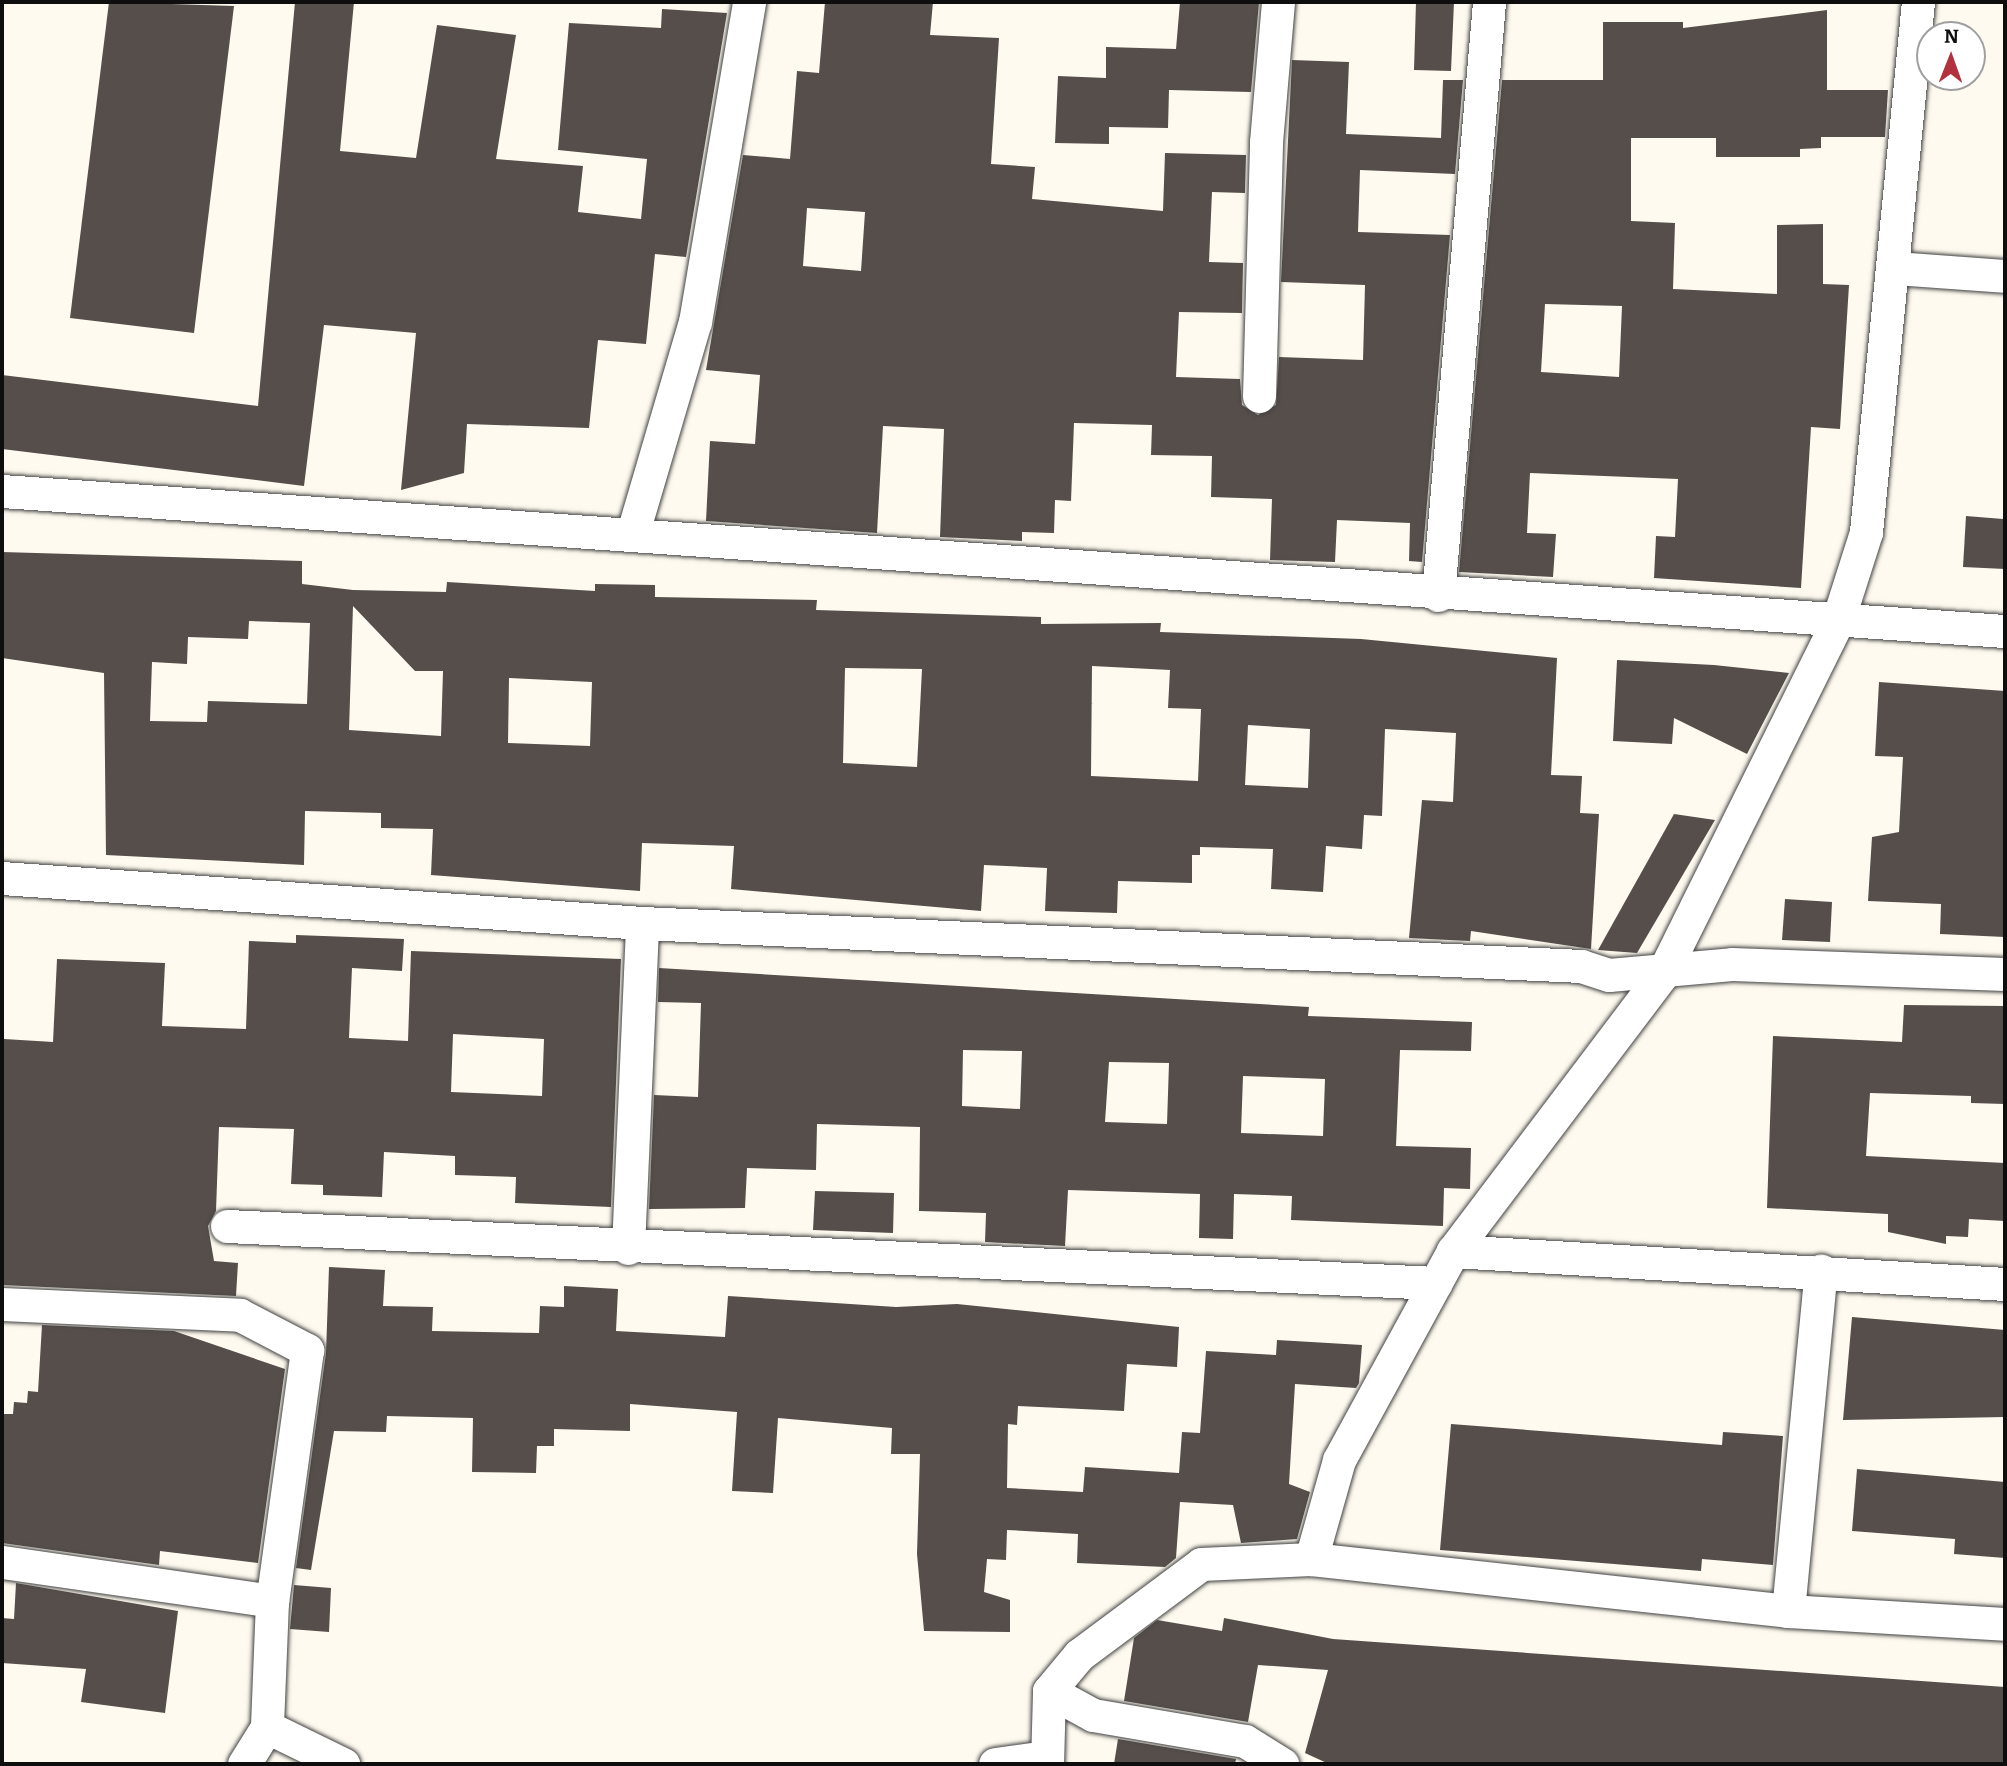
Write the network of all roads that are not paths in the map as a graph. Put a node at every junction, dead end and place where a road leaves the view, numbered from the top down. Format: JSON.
{"nodes":[{"id":1,"x":749,"y":2,"type":"edge"},
{"id":2,"x":1278,"y":2,"type":"edge"},
{"id":3,"x":1489,"y":2,"type":"edge"},
{"id":4,"x":1918,"y":2,"type":"edge"},
{"id":5,"x":1894,"y":268,"type":"junction"},
{"id":6,"x":2005,"y":276,"type":"edge"},
{"id":7,"x":1259,"y":396,"type":"dead end"},
{"id":8,"x":2,"y":491,"type":"edge"},
{"id":9,"x":634,"y":532,"type":"junction"},
{"id":10,"x":1438,"y":594,"type":"junction"},
{"id":11,"x":1838,"y":620,"type":"junction"},
{"id":12,"x":2005,"y":631,"type":"edge"},
{"id":13,"x":2,"y":878,"type":"edge"},
{"id":14,"x":642,"y":923,"type":"junction"},
{"id":15,"x":1663,"y":972,"type":"junction"},
{"id":16,"x":2005,"y":974,"type":"edge"},
{"id":17,"x":227,"y":1226,"type":"dead end"},
{"id":18,"x":628,"y":1248,"type":"junction"},
{"id":19,"x":1453,"y":1251,"type":"junction"},
{"id":20,"x":1821,"y":1271,"type":"junction"},
{"id":21,"x":1436,"y":1283,"type":"junction"},
{"id":22,"x":2005,"y":1284,"type":"edge"},
{"id":23,"x":2,"y":1304,"type":"edge"},
{"id":24,"x":1311,"y":1559,"type":"junction"},
{"id":25,"x":2,"y":1562,"type":"edge"},
{"id":26,"x":272,"y":1601,"type":"junction"},
{"id":27,"x":1788,"y":1611,"type":"junction"},
{"id":28,"x":2005,"y":1624,"type":"edge"},
{"id":29,"x":1049,"y":1691,"type":"junction"},
{"id":30,"x":267,"y":1727,"type":"junction"},
{"id":31,"x":1047,"y":1761,"type":"edge"},
{"id":32,"x":244,"y":1764,"type":"edge"},
{"id":33,"x":343,"y":1764,"type":"edge"},
{"id":34,"x":995,"y":1764,"type":"edge"},
{"id":35,"x":1282,"y":1764,"type":"edge"}],
"edges":[{"from":1,"to":9,"type":"street"},
{"from":2,"to":7,"type":"street"},
{"from":3,"to":10,"type":"street"},
{"from":4,"to":5,"type":"street"},
{"from":5,"to":6,"type":"street"},
{"from":5,"to":11,"type":"street"},
{"from":8,"to":9,"type":"street"},
{"from":9,"to":10,"type":"street"},
{"from":10,"to":11,"type":"street"},
{"from":11,"to":12,"type":"street"},
{"from":11,"to":15,"type":"street"},
{"from":13,"to":14,"type":"street"},
{"from":14,"to":15,"type":"street"},
{"from":14,"to":18,"type":"street"},
{"from":15,"to":16,"type":"street"},
{"from":15,"to":19,"type":"street"},
{"from":17,"to":18,"type":"street"},
{"from":18,"to":21,"type":"street"},
{"from":19,"to":20,"type":"street"},
{"from":19,"to":21,"type":"street"},
{"from":20,"to":22,"type":"street"},
{"from":20,"to":27,"type":"street"},
{"from":21,"to":24,"type":"street"},
{"from":23,"to":26,"type":"street"},
{"from":24,"to":27,"type":"street"},
{"from":24,"to":29,"type":"street"},
{"from":25,"to":26,"type":"street"},
{"from":26,"to":30,"type":"street"},
{"from":27,"to":28,"type":"street"},
{"from":29,"to":31,"type":"street"},
{"from":29,"to":35,"type":"street"},
{"from":30,"to":32,"type":"street"},
{"from":30,"to":33,"type":"street"},
{"from":31,"to":34,"type":"street"}]}
